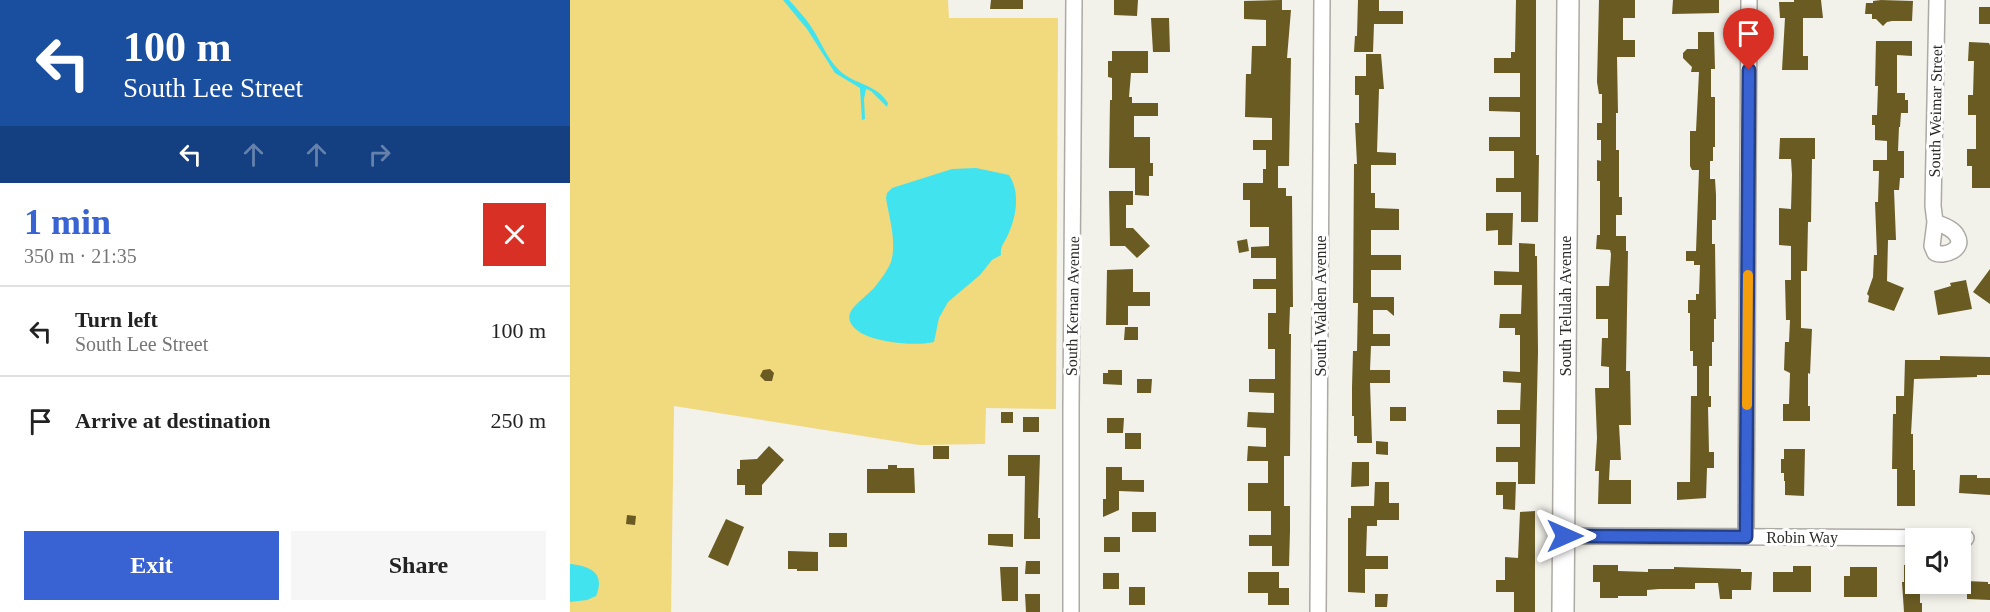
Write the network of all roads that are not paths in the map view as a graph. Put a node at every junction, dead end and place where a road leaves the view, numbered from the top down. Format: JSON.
{"nodes":[{"id":1,"x":1074,"y":0,"type":"edge"},
{"id":2,"x":1322,"y":0,"type":"edge"},
{"id":3,"x":1568,"y":0,"type":"edge"},
{"id":4,"x":1749,"y":0,"type":"edge"},
{"id":5,"x":1937,"y":0,"type":"edge"},
{"id":6,"x":1935,"y":222,"type":"dead end"},
{"id":7,"x":1565,"y":536,"type":"junction"},
{"id":8,"x":1746,"y":537,"type":"junction"},
{"id":9,"x":1905,"y":538,"type":"edge"},
{"id":10,"x":1071,"y":612,"type":"edge"},
{"id":11,"x":1318,"y":612,"type":"edge"},
{"id":12,"x":1563,"y":612,"type":"edge"}],
"edges":[{"from":1,"to":10,"type":"street","name":"South Kernan Avenue"},
{"from":2,"to":11,"type":"street","name":"South Walden Avenue"},
{"from":3,"to":7,"type":"street","name":"South Telulah Avenue"},
{"from":4,"to":8,"type":"street"},
{"from":5,"to":6,"type":"street","name":"South Weimar Street"},
{"from":7,"to":8,"type":"street","name":"Robin Way"},
{"from":7,"to":12,"type":"street","name":"South Telulah Avenue"},
{"from":8,"to":9,"type":"street","name":"Robin Way"}]}
